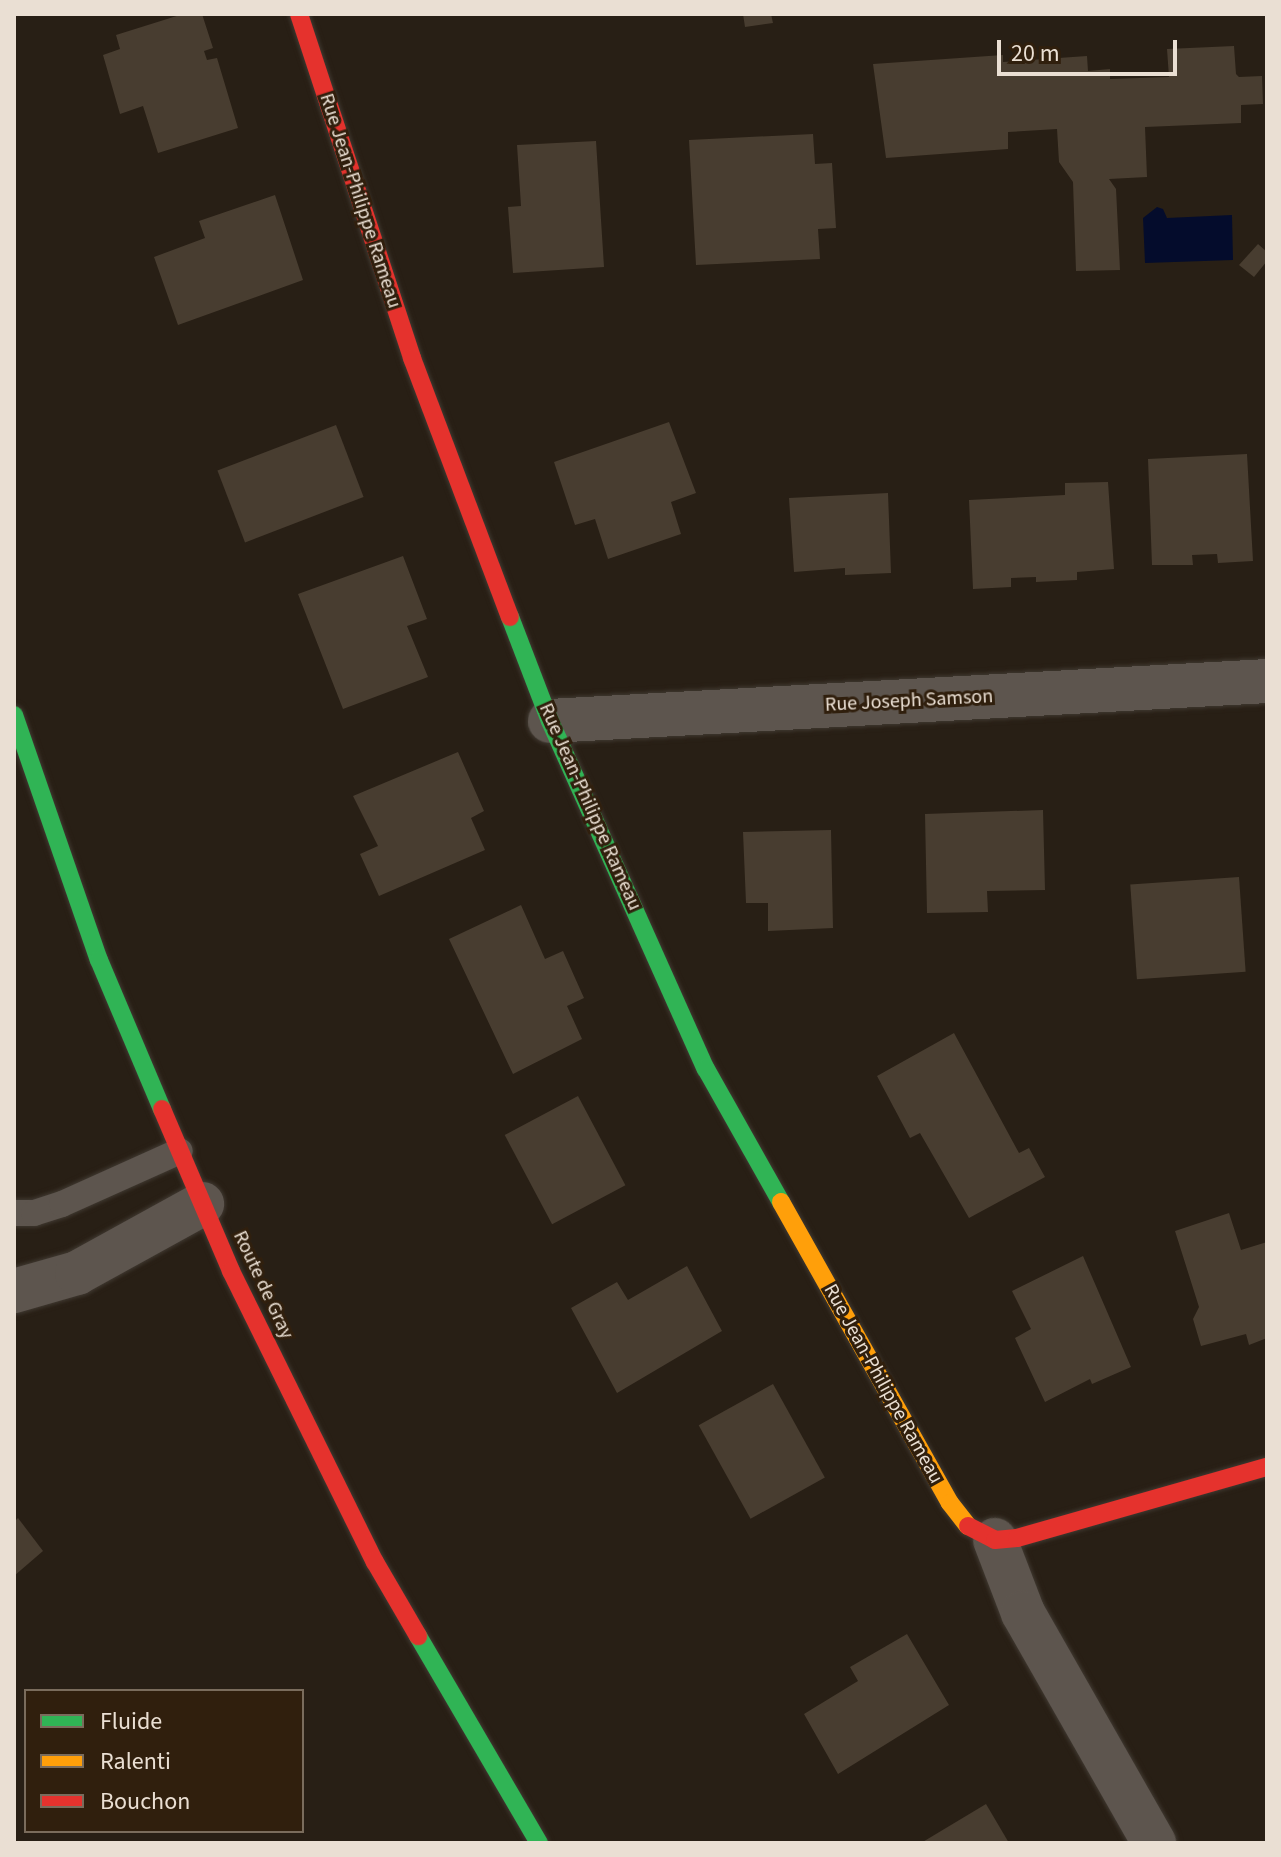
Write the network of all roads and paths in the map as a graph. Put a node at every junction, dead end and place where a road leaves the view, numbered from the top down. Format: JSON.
{"nodes":[{"id":1,"x":299,"y":14,"type":"edge"},
{"id":2,"x":1267,"y":681,"type":"edge"},
{"id":3,"x":14,"y":715,"type":"edge"},
{"id":4,"x":550,"y":721,"type":"junction"},
{"id":5,"x":180,"y":1151,"type":"junction"},
{"id":6,"x":202,"y":1204,"type":"junction"},
{"id":7,"x":14,"y":1213,"type":"edge"},
{"id":8,"x":14,"y":1291,"type":"edge"},
{"id":9,"x":1267,"y":1467,"type":"edge"},
{"id":10,"x":995,"y":1540,"type":"junction"},
{"id":11,"x":539,"y":1843,"type":"edge"},
{"id":12,"x":1154,"y":1843,"type":"edge"}],
"edges":[{"from":1,"to":4,"type":"street","name":"Rue Jean-Philippe Rameau"},
{"from":2,"to":4,"type":"street","name":"Rue Joseph Samson"},
{"from":3,"to":5,"type":"street","name":"Route de Gray"},
{"from":4,"to":10,"type":"street","name":"Rue Jean-Philippe Rameau"},
{"from":5,"to":6,"type":"street","name":"Route de Gray"},
{"from":5,"to":7,"type":"lane"},
{"from":6,"to":8,"type":"street"},
{"from":6,"to":11,"type":"street","name":"Route de Gray"},
{"from":9,"to":10,"type":"street"},
{"from":10,"to":12,"type":"street"}]}
